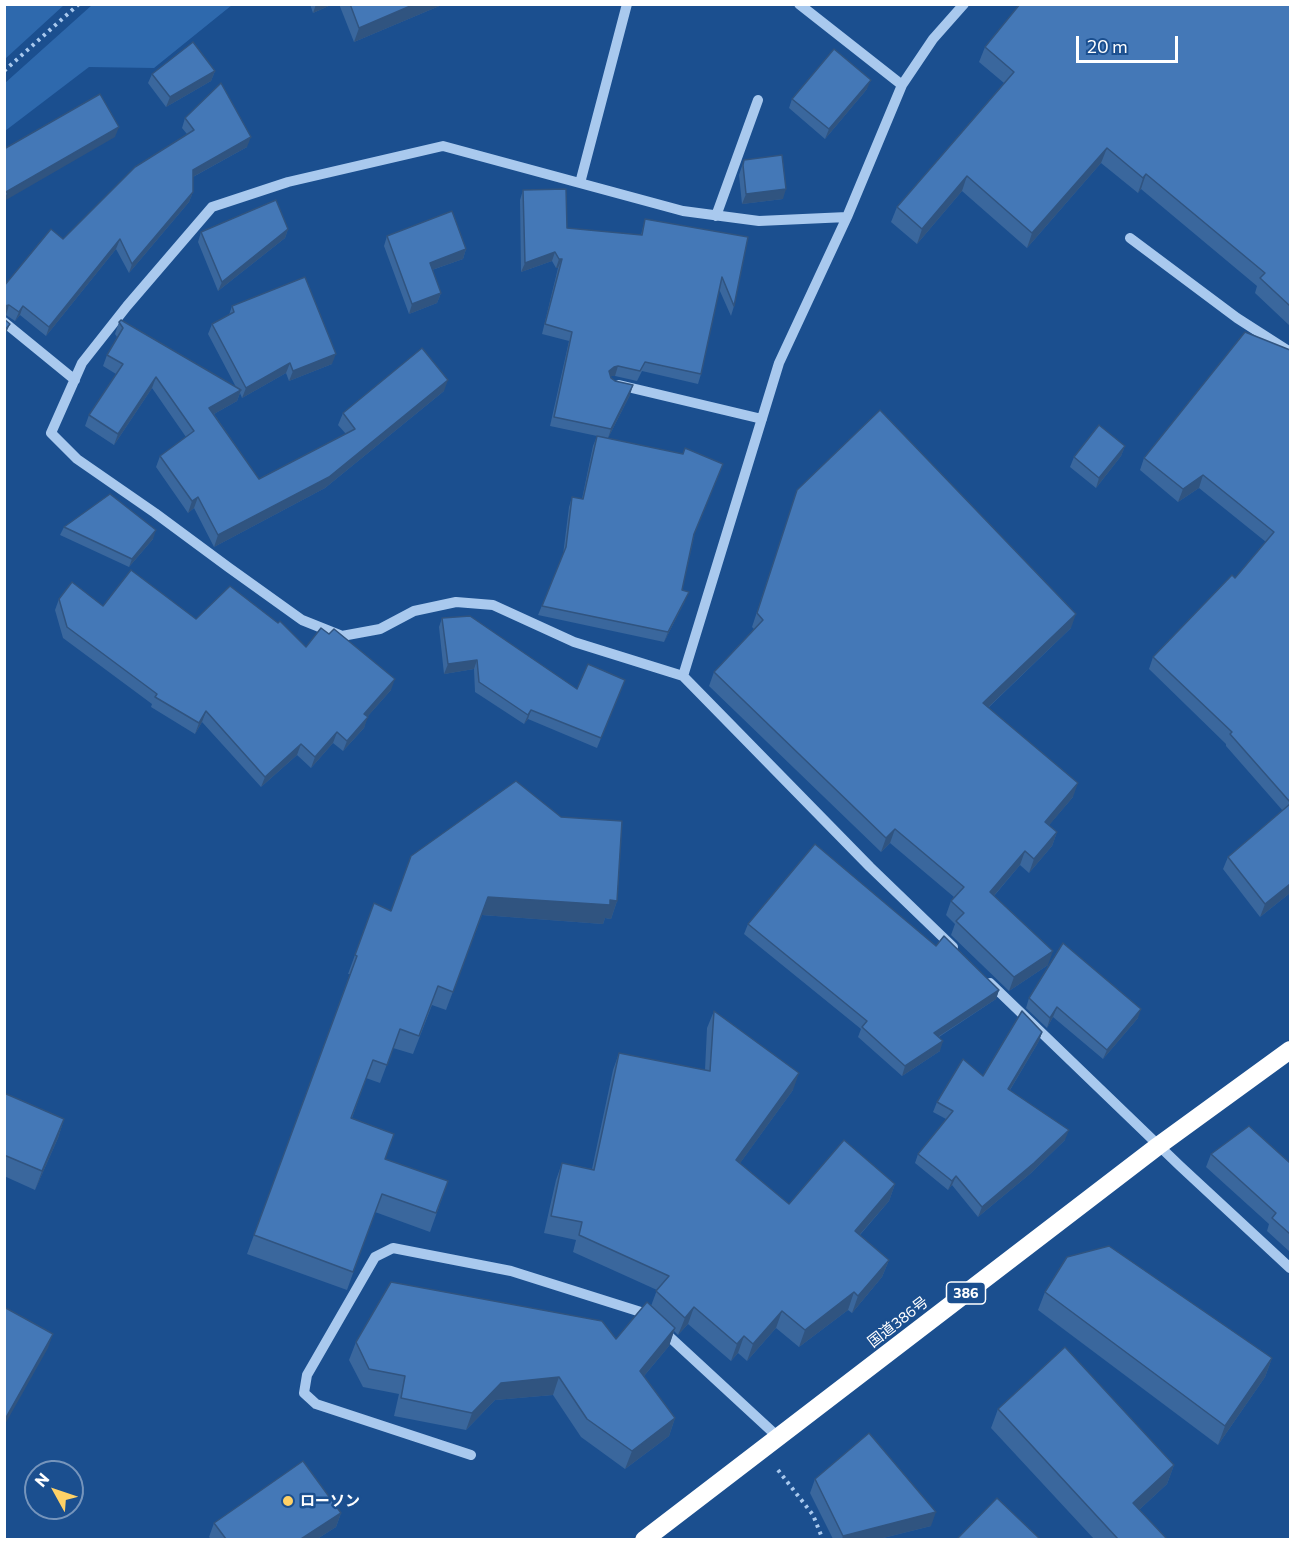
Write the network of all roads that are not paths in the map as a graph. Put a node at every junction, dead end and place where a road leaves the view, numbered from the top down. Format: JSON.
{"nodes":[{"id":1,"x":627,"y":4,"type":"edge"},
{"id":2,"x":799,"y":4,"type":"edge"},
{"id":3,"x":964,"y":4,"type":"edge"},
{"id":4,"x":902,"y":85,"type":"junction"},
{"id":5,"x":758,"y":100,"type":"dead end"},
{"id":6,"x":580,"y":183,"type":"junction"},
{"id":7,"x":716,"y":216,"type":"junction"},
{"id":8,"x":847,"y":217,"type":"junction"},
{"id":9,"x":1130,"y":238,"type":"dead end"},
{"id":10,"x":4,"y":322,"type":"edge"},
{"id":11,"x":1290,"y":351,"type":"edge"},
{"id":12,"x":75,"y":380,"type":"junction"},
{"id":13,"x":613,"y":383,"type":"edge"},
{"id":14,"x":762,"y":419,"type":"junction"},
{"id":15,"x":684,"y":676,"type":"junction"},
{"id":16,"x":964,"y":957,"type":"edge"},
{"id":17,"x":981,"y":974,"type":"edge"},
{"id":18,"x":1290,"y":1050,"type":"edge"},
{"id":19,"x":1158,"y":1146,"type":"junction"},
{"id":20,"x":1290,"y":1268,"type":"edge"},
{"id":21,"x":778,"y":1437,"type":"junction"},
{"id":22,"x":471,"y":1455,"type":"dead end"},
{"id":23,"x":644,"y":1539,"type":"edge"}],
"edges":[{"from":1,"to":6,"type":"street"},
{"from":2,"to":4,"type":"street"},
{"from":3,"to":4,"type":"street"},
{"from":4,"to":8,"type":"street"},
{"from":5,"to":7,"type":"street"},
{"from":6,"to":7,"type":"street"},
{"from":6,"to":12,"type":"street"},
{"from":7,"to":8,"type":"street"},
{"from":8,"to":14,"type":"street"},
{"from":9,"to":11,"type":"street"},
{"from":10,"to":12,"type":"street"},
{"from":12,"to":15,"type":"street"},
{"from":13,"to":14,"type":"street"},
{"from":14,"to":15,"type":"street"},
{"from":15,"to":16,"type":"street"},
{"from":17,"to":19,"type":"street"},
{"from":18,"to":19,"type":"highway","name":"国道386号","number":"386"},
{"from":19,"to":20,"type":"street"},
{"from":19,"to":21,"type":"highway","name":"国道386号","number":"386"},
{"from":21,"to":22,"type":"street"},
{"from":21,"to":23,"type":"highway","name":"国道386号","number":"386"}]}
